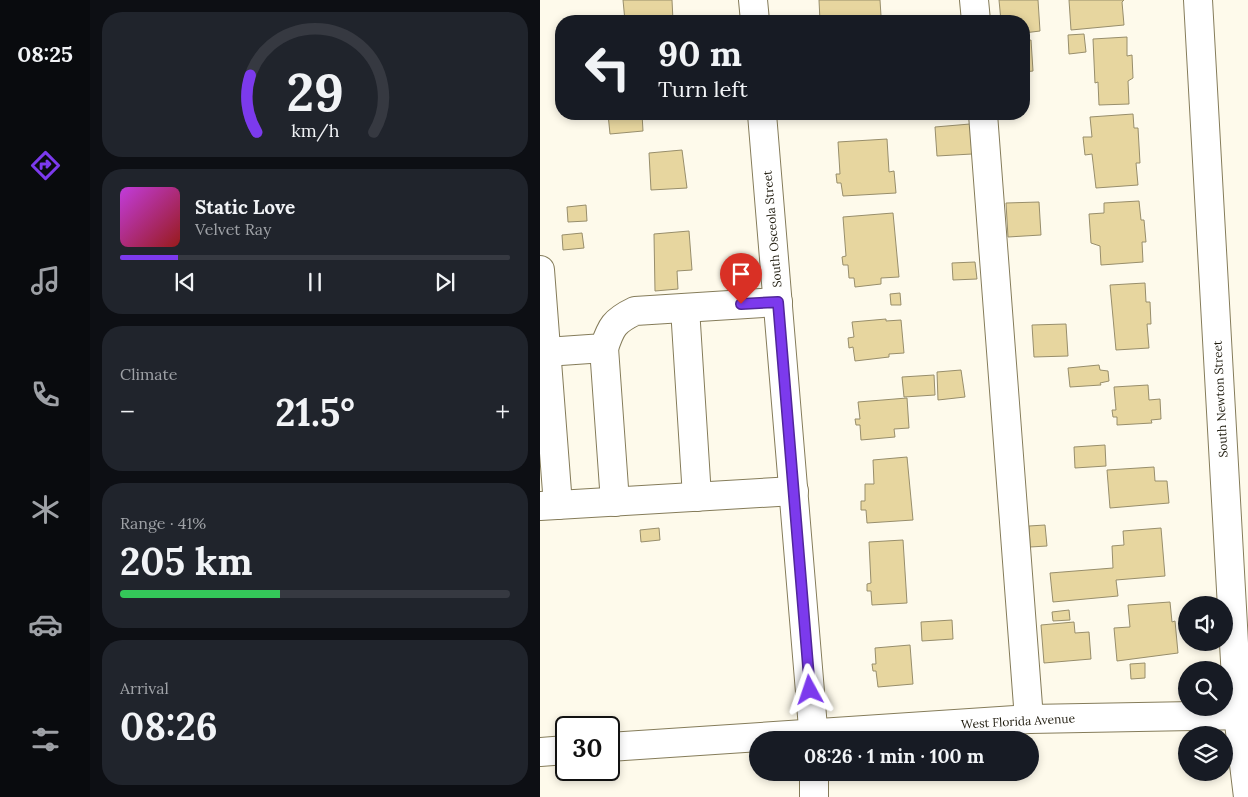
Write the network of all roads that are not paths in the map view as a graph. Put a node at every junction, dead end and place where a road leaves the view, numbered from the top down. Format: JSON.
{"nodes":[{"id":1,"x":753,"y":0,"type":"edge"},
{"id":2,"x":974,"y":0,"type":"edge"},
{"id":3,"x":1198,"y":0,"type":"edge"},
{"id":4,"x":754,"y":15,"type":"edge"},
{"id":5,"x":975,"y":15,"type":"edge"},
{"id":6,"x":763,"y":120,"type":"edge"},
{"id":7,"x":983,"y":120,"type":"edge"},
{"id":8,"x":540,"y":270,"type":"edge"},
{"id":9,"x":778,"y":302,"type":"junction"},
{"id":10,"x":685,"y":308,"type":"junction"},
{"id":11,"x":604,"y":348,"type":"junction"},
{"id":12,"x":546,"y":352,"type":"junction"},
{"id":13,"x":794,"y":491,"type":"junction"},
{"id":14,"x":697,"y":497,"type":"junction"},
{"id":15,"x":615,"y":502,"type":"junction"},
{"id":16,"x":549,"y":506,"type":"edge"},
{"id":17,"x":1243,"y":715,"type":"edge"},
{"id":18,"x":1028,"y":719,"type":"junction"},
{"id":19,"x":814,"y":731,"type":"edge"},
{"id":20,"x":885,"y":731,"type":"edge"},
{"id":21,"x":749,"y":740,"type":"edge"},
{"id":22,"x":620,"y":746,"type":"edge"},
{"id":23,"x":555,"y":751,"type":"edge"},
{"id":24,"x":540,"y":752,"type":"edge"},
{"id":25,"x":814,"y":781,"type":"edge"},
{"id":26,"x":814,"y":797,"type":"edge"},
{"id":27,"x":1248,"y":797,"type":"edge"}],
"edges":[{"from":1,"to":4,"type":"street"},
{"from":2,"to":5,"type":"street"},
{"from":3,"to":17,"type":"street","name":"South Newton Street"},
{"from":6,"to":9,"type":"street","name":"South Osceola Street"},
{"from":7,"to":18,"type":"street"},
{"from":8,"to":12,"type":"street"},
{"from":9,"to":10,"type":"street"},
{"from":9,"to":13,"type":"street","name":"South Osceola Street"},
{"from":10,"to":11,"type":"street"},
{"from":10,"to":14,"type":"street"},
{"from":11,"to":12,"type":"street"},
{"from":11,"to":15,"type":"street"},
{"from":12,"to":16,"type":"street"},
{"from":13,"to":14,"type":"street"},
{"from":13,"to":19,"type":"street","name":"South Osceola Street"},
{"from":14,"to":15,"type":"street"},
{"from":15,"to":16,"type":"street"},
{"from":17,"to":18,"type":"street","name":"West Florida Avenue"},
{"from":17,"to":27,"type":"street","name":"South Newton Street"},
{"from":18,"to":20,"type":"street","name":"West Florida Avenue"},
{"from":21,"to":22,"type":"street","name":"West Florida Avenue"},
{"from":23,"to":24,"type":"street"},
{"from":25,"to":26,"type":"street"}]}
